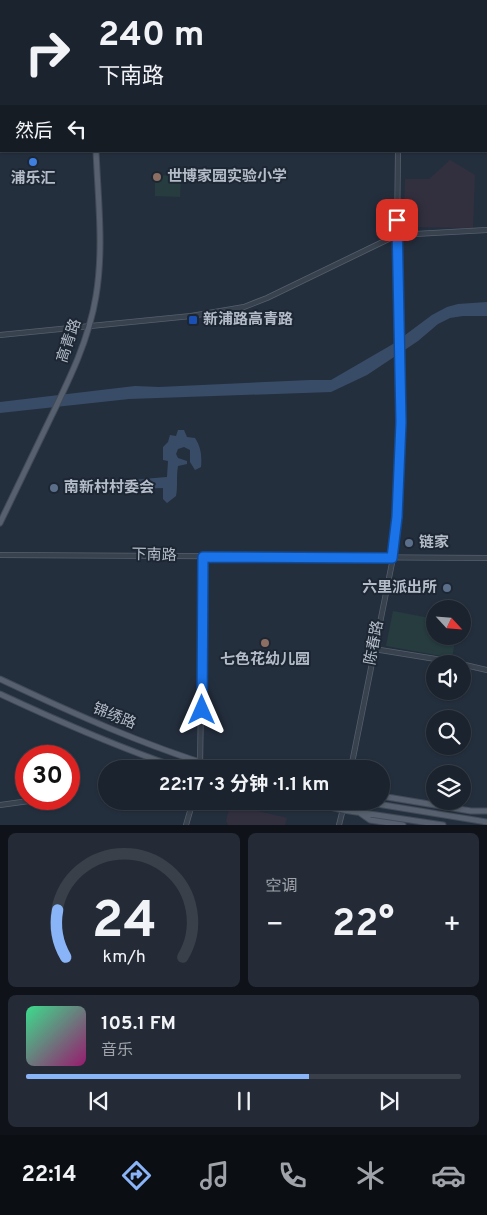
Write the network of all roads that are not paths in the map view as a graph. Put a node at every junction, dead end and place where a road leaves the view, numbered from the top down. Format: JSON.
{"nodes":[{"id":1,"x":96,"y":152,"type":"edge"},
{"id":2,"x":398,"y":152,"type":"edge"},
{"id":3,"x":487,"y":230,"type":"edge"},
{"id":4,"x":397,"y":234,"type":"junction"},
{"id":5,"x":89,"y":326,"type":"junction"},
{"id":6,"x":0,"y":335,"type":"edge"},
{"id":7,"x":0,"y":523,"type":"edge"},
{"id":8,"x":0,"y":555,"type":"edge"},
{"id":9,"x":203,"y":557,"type":"junction"},
{"id":10,"x":392,"y":558,"type":"junction"},
{"id":11,"x":487,"y":558,"type":"edge"},
{"id":12,"x":374,"y":649,"type":"junction"},
{"id":13,"x":487,"y":670,"type":"edge"},
{"id":14,"x":0,"y":679,"type":"edge"},
{"id":15,"x":0,"y":694,"type":"edge"},
{"id":16,"x":157,"y":760,"type":"edge"},
{"id":17,"x":195,"y":760,"type":"edge"},
{"id":18,"x":201,"y":760,"type":"edge"},
{"id":19,"x":353,"y":760,"type":"edge"},
{"id":20,"x":390,"y":798,"type":"edge"},
{"id":21,"x":15,"y":803,"type":"edge"},
{"id":22,"x":0,"y":806,"type":"edge"},
{"id":23,"x":390,"y":806,"type":"edge"},
{"id":24,"x":190,"y":810,"type":"edge"},
{"id":25,"x":344,"y":810,"type":"joint"},
{"id":26,"x":487,"y":811,"type":"edge"},
{"id":27,"x":358,"y":812,"type":"junction"},
{"id":28,"x":487,"y":822,"type":"edge"},
{"id":29,"x":186,"y":825,"type":"edge"},
{"id":30,"x":339,"y":825,"type":"edge"},
{"id":31,"x":403,"y":825,"type":"edge"},
{"id":32,"x":443,"y":825,"type":"edge"}],
"edges":[{"from":1,"to":5,"type":"main road","name":"高青路"},
{"from":2,"to":4,"type":"street","name":"陈春路"},
{"from":3,"to":4,"type":"street"},
{"from":4,"to":5,"type":"street"},
{"from":4,"to":10,"type":"street","name":"陈春路"},
{"from":5,"to":6,"type":"street"},
{"from":5,"to":7,"type":"main road","name":"高青路"},
{"from":8,"to":9,"type":"street","name":"下南路"},
{"from":9,"to":10,"type":"street","name":"下南路"},
{"from":9,"to":18,"type":"street"},
{"from":10,"to":11,"type":"street","name":"下南路"},
{"from":10,"to":12,"type":"street","name":"陈春路"},
{"from":12,"to":13,"type":"street"},
{"from":12,"to":19,"type":"street","name":"陈春路"},
{"from":14,"to":17,"type":"main road","name":"锦绣路"},
{"from":15,"to":16,"type":"main road","name":"锦绣路"},
{"from":20,"to":26,"type":"main road"},
{"from":21,"to":22,"type":"street"},
{"from":23,"to":28,"type":"main road"},
{"from":24,"to":29,"type":"street"},
{"from":25,"to":27,"type":"main road"},
{"from":25,"to":30,"type":"street"},
{"from":27,"to":31,"type":"main road"},
{"from":27,"to":32,"type":"main road"}]}
